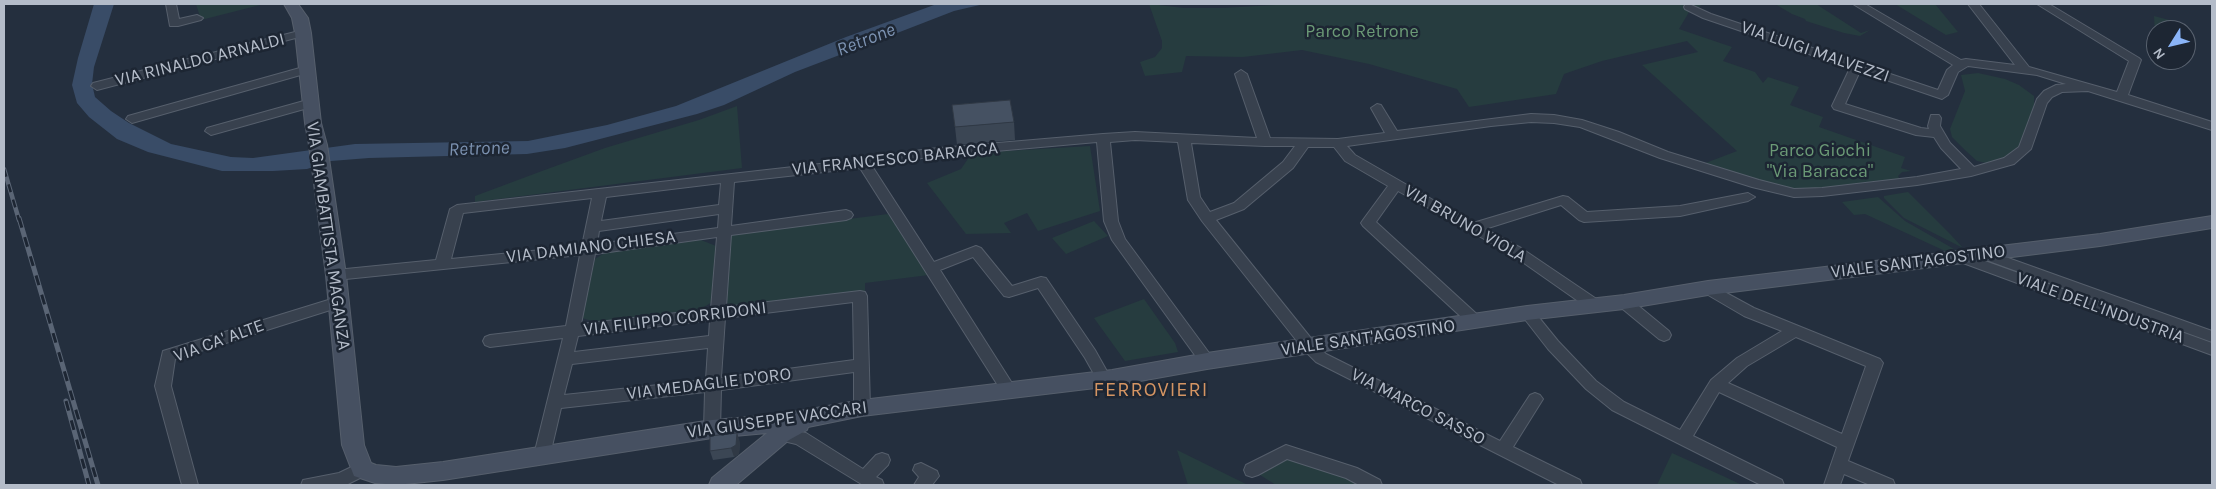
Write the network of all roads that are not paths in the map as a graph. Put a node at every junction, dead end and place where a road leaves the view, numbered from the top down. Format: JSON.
{"nodes":[{"id":1,"x":171,"y":4,"type":"edge"},
{"id":2,"x":291,"y":4,"type":"edge"},
{"id":3,"x":1858,"y":4,"type":"edge"},
{"id":4,"x":1973,"y":4,"type":"edge"},
{"id":5,"x":2042,"y":4,"type":"edge"},
{"id":6,"x":1689,"y":7,"type":"dead end"},
{"id":7,"x":197,"y":18,"type":"dead end"},
{"id":8,"x":303,"y":33,"type":"junction"},
{"id":9,"x":1960,"y":64,"type":"junction"},
{"id":10,"x":1856,"y":66,"type":"junction"},
{"id":11,"x":307,"y":70,"type":"junction"},
{"id":12,"x":2024,"y":70,"type":"junction"},
{"id":13,"x":1241,"y":74,"type":"dead end"},
{"id":14,"x":97,"y":86,"type":"dead end"},
{"id":15,"x":2089,"y":87,"type":"junction"},
{"id":16,"x":1942,"y":94,"type":"joint"},
{"id":17,"x":2048,"y":94,"type":"junction"},
{"id":18,"x":2121,"y":97,"type":"junction"},
{"id":19,"x":311,"y":102,"type":"junction"},
{"id":20,"x":1377,"y":108,"type":"dead end"},
{"id":21,"x":132,"y":118,"type":"dead end"},
{"id":22,"x":1935,"y":118,"type":"dead end"},
{"id":23,"x":2212,"y":126,"type":"edge"},
{"id":24,"x":211,"y":131,"type":"dead end"},
{"id":25,"x":1938,"y":133,"type":"junction"},
{"id":26,"x":1393,"y":135,"type":"junction"},
{"id":27,"x":1103,"y":138,"type":"junction"},
{"id":28,"x":1184,"y":138,"type":"junction"},
{"id":29,"x":1265,"y":142,"type":"junction"},
{"id":30,"x":1338,"y":142,"type":"junction"},
{"id":31,"x":1304,"y":143,"type":"junction"},
{"id":32,"x":864,"y":162,"type":"junction"},
{"id":33,"x":1977,"y":170,"type":"junction"},
{"id":34,"x":728,"y":177,"type":"junction"},
{"id":35,"x":1741,"y":179,"type":"junction"},
{"id":36,"x":1396,"y":184,"type":"junction"},
{"id":37,"x":600,"y":193,"type":"junction"},
{"id":38,"x":1794,"y":193,"type":"junction"},
{"id":39,"x":1748,"y":197,"type":"junction"},
{"id":40,"x":727,"y":208,"type":"junction"},
{"id":41,"x":846,"y":215,"type":"dead end"},
{"id":42,"x":1207,"y":218,"type":"junction"},
{"id":43,"x":2212,"y":222,"type":"edge"},
{"id":44,"x":592,"y":227,"type":"junction"},
{"id":45,"x":1472,"y":228,"type":"junction"},
{"id":46,"x":724,"y":230,"type":"junction"},
{"id":47,"x":587,"y":250,"type":"junction"},
{"id":48,"x":1983,"y":254,"type":"junction"},
{"id":49,"x":1960,"y":257,"type":"junction"},
{"id":50,"x":442,"y":265,"type":"junction"},
{"id":51,"x":932,"y":268,"type":"junction"},
{"id":52,"x":336,"y":275,"type":"junction"},
{"id":53,"x":1708,"y":288,"type":"junction"},
{"id":54,"x":338,"y":302,"type":"junction"},
{"id":55,"x":1624,"y":302,"type":"junction"},
{"id":56,"x":1593,"y":304,"type":"junction"},
{"id":57,"x":1527,"y":313,"type":"junction"},
{"id":58,"x":718,"y":314,"type":"junction"},
{"id":59,"x":1476,"y":322,"type":"junction"},
{"id":60,"x":572,"y":331,"type":"junction"},
{"id":61,"x":1795,"y":331,"type":"junction"},
{"id":62,"x":1664,"y":335,"type":"dead end"},
{"id":63,"x":2212,"y":337,"type":"edge"},
{"id":64,"x":490,"y":341,"type":"dead end"},
{"id":65,"x":716,"y":341,"type":"junction"},
{"id":66,"x":1309,"y":346,"type":"junction"},
{"id":67,"x":2212,"y":348,"type":"edge"},
{"id":68,"x":565,"y":358,"type":"junction"},
{"id":69,"x":1207,"y":361,"type":"junction"},
{"id":70,"x":861,"y":365,"type":"junction"},
{"id":71,"x":1108,"y":378,"type":"junction"},
{"id":72,"x":1716,"y":384,"type":"junction"},
{"id":73,"x":713,"y":385,"type":"junction"},
{"id":74,"x":1009,"y":391,"type":"junction"},
{"id":75,"x":1534,"y":399,"type":"dead end"},
{"id":76,"x":556,"y":402,"type":"junction"},
{"id":77,"x":862,"y":408,"type":"junction"},
{"id":78,"x":779,"y":429,"type":"junction"},
{"id":79,"x":712,"y":430,"type":"junction"},
{"id":80,"x":1683,"y":440,"type":"junction"},
{"id":81,"x":1845,"y":442,"type":"junction"},
{"id":82,"x":1502,"y":450,"type":"junction"},
{"id":83,"x":542,"y":455,"type":"junction"},
{"id":84,"x":882,"y":460,"type":"dead end"},
{"id":85,"x":1838,"y":464,"type":"junction"},
{"id":86,"x":362,"y":469,"type":"junction"},
{"id":87,"x":1252,"y":470,"type":"dead end"},
{"id":88,"x":396,"y":476,"type":"junction"},
{"id":89,"x":438,"y":478,"type":"edge"},
{"id":90,"x":1551,"y":480,"type":"edge"},
{"id":91,"x":870,"y":482,"type":"edge"},
{"id":92,"x":190,"y":485,"type":"edge"},
{"id":93,"x":309,"y":485,"type":"edge"},
{"id":94,"x":417,"y":485,"type":"edge"},
{"id":95,"x":720,"y":485,"type":"edge"},
{"id":96,"x":1374,"y":485,"type":"edge"},
{"id":97,"x":1574,"y":485,"type":"edge"},
{"id":98,"x":1776,"y":485,"type":"edge"},
{"id":99,"x":1832,"y":485,"type":"edge"},
{"id":100,"x":1887,"y":485,"type":"edge"}],
"edges":[{"from":1,"to":7,"type":"street"},
{"from":2,"to":8,"type":"main road","name":"VIA GIAMBATTISTA MAGANZA"},
{"from":3,"to":9,"type":"street"},
{"from":4,"to":12,"type":"street"},
{"from":5,"to":18,"type":"street"},
{"from":6,"to":10,"type":"street","name":"VIA LUIGI MALVEZZI"},
{"from":8,"to":11,"type":"main road","name":"VIA GIAMBATTISTA MAGANZA"},
{"from":8,"to":14,"type":"street","name":"VIA RINALDO ARNALDI"},
{"from":9,"to":12,"type":"street"},
{"from":9,"to":16,"type":"street"},
{"from":10,"to":16,"type":"street","name":"VIA LUIGI MALVEZZI"},
{"from":10,"to":25,"type":"street"},
{"from":11,"to":19,"type":"main road","name":"VIA GIAMBATTISTA MAGANZA"},
{"from":11,"to":21,"type":"street"},
{"from":12,"to":15,"type":"street"},
{"from":12,"to":17,"type":"street"},
{"from":13,"to":29,"type":"street"},
{"from":15,"to":17,"type":"street"},
{"from":15,"to":18,"type":"street"},
{"from":17,"to":33,"type":"street","name":"VIA FRANCESCO BARACCA"},
{"from":18,"to":23,"type":"street"},
{"from":19,"to":24,"type":"street"},
{"from":19,"to":52,"type":"main road","name":"VIA GIAMBATTISTA MAGANZA"},
{"from":20,"to":26,"type":"street"},
{"from":22,"to":25,"type":"street"},
{"from":25,"to":33,"type":"street"},
{"from":26,"to":30,"type":"street","name":"VIA FRANCESCO BARACCA"},
{"from":26,"to":35,"type":"street","name":"VIA FRANCESCO BARACCA"},
{"from":27,"to":28,"type":"street","name":"VIA FRANCESCO BARACCA"},
{"from":27,"to":32,"type":"street","name":"VIA FRANCESCO BARACCA"},
{"from":27,"to":69,"type":"street"},
{"from":28,"to":29,"type":"street","name":"VIA FRANCESCO BARACCA"},
{"from":28,"to":42,"type":"street","name":"VIA MARCO SASSO"},
{"from":29,"to":31,"type":"street","name":"VIA FRANCESCO BARACCA"},
{"from":30,"to":31,"type":"street","name":"VIA FRANCESCO BARACCA"},
{"from":30,"to":36,"type":"street","name":"VIA BRUNO VIOLA"},
{"from":31,"to":42,"type":"street"},
{"from":32,"to":34,"type":"street","name":"VIA FRANCESCO BARACCA"},
{"from":32,"to":51,"type":"street"},
{"from":33,"to":38,"type":"street","name":"VIA FRANCESCO BARACCA"},
{"from":34,"to":37,"type":"street","name":"VIA FRANCESCO BARACCA"},
{"from":34,"to":40,"type":"street"},
{"from":35,"to":38,"type":"street","name":"VIA FRANCESCO BARACCA"},
{"from":35,"to":39,"type":"street"},
{"from":36,"to":45,"type":"street","name":"VIA BRUNO VIOLA"},
{"from":36,"to":59,"type":"street"},
{"from":37,"to":44,"type":"street"},
{"from":37,"to":50,"type":"street","name":"VIA FRANCESCO BARACCA"},
{"from":38,"to":39,"type":"street"},
{"from":39,"to":45,"type":"street"},
{"from":40,"to":44,"type":"street"},
{"from":40,"to":46,"type":"street"},
{"from":41,"to":46,"type":"street","name":"VIA DAMIANO CHIESA"},
{"from":42,"to":66,"type":"street","name":"VIA MARCO SASSO"},
{"from":43,"to":48,"type":"main road","name":"VIALE SANT'AGOSTINO"},
{"from":44,"to":47,"type":"street"},
{"from":45,"to":56,"type":"street","name":"VIA BRUNO VIOLA"},
{"from":46,"to":47,"type":"street","name":"VIA DAMIANO CHIESA"},
{"from":46,"to":58,"type":"street"},
{"from":47,"to":50,"type":"street","name":"VIA DAMIANO CHIESA"},
{"from":47,"to":60,"type":"street"},
{"from":48,"to":49,"type":"main road","name":"VIALE SANT'AGOSTINO"},
{"from":48,"to":63,"type":"street","name":"VIALE DELL'INDUSTRIA"},
{"from":49,"to":53,"type":"main road","name":"VIALE SANT'AGOSTINO"},
{"from":49,"to":67,"type":"street","name":"VIALE DELL'INDUSTRIA"},
{"from":50,"to":52,"type":"street","name":"VIA DAMIANO CHIESA"},
{"from":51,"to":71,"type":"street"},
{"from":51,"to":74,"type":"street"},
{"from":52,"to":54,"type":"main road","name":"VIA GIAMBATTISTA MAGANZA"},
{"from":53,"to":55,"type":"main road","name":"VIALE SANT'AGOSTINO"},
{"from":53,"to":61,"type":"street"},
{"from":54,"to":86,"type":"main road","name":"VIA GIAMBATTISTA MAGANZA"},
{"from":54,"to":92,"type":"street","name":"VIA CA' ALTE"},
{"from":55,"to":56,"type":"main road","name":"VIALE SANT'AGOSTINO"},
{"from":55,"to":62,"type":"street"},
{"from":56,"to":57,"type":"main road","name":"VIALE SANT'AGOSTINO"},
{"from":57,"to":59,"type":"main road","name":"VIALE SANT'AGOSTINO"},
{"from":57,"to":80,"type":"street"},
{"from":58,"to":60,"type":"street","name":"VIA FILIPPO CORRIDONI"},
{"from":58,"to":65,"type":"street"},
{"from":58,"to":70,"type":"street","name":"VIA FILIPPO CORRIDONI"},
{"from":59,"to":66,"type":"main road","name":"VIALE SANT'AGOSTINO"},
{"from":60,"to":64,"type":"street","name":"VIA FILIPPO CORRIDONI"},
{"from":60,"to":68,"type":"street"},
{"from":61,"to":72,"type":"street"},
{"from":61,"to":81,"type":"street"},
{"from":65,"to":68,"type":"street"},
{"from":65,"to":73,"type":"street"},
{"from":66,"to":69,"type":"main road","name":"VIALE SANT'AGOSTINO"},
{"from":66,"to":82,"type":"street","name":"VIA MARCO SASSO"},
{"from":68,"to":76,"type":"street"},
{"from":69,"to":71,"type":"main road","name":"VIALE SANT'AGOSTINO"},
{"from":70,"to":73,"type":"street","name":"VIA MEDAGLIE D'ORO"},
{"from":70,"to":77,"type":"street"},
{"from":71,"to":74,"type":"main road","name":"VIA GIUSEPPE VACCARI"},
{"from":72,"to":80,"type":"street"},
{"from":72,"to":81,"type":"street"},
{"from":73,"to":76,"type":"street","name":"VIA MEDAGLIE D'ORO"},
{"from":73,"to":79,"type":"street"},
{"from":74,"to":77,"type":"main road","name":"VIA GIUSEPPE VACCARI"},
{"from":75,"to":82,"type":"street","name":"VIA MARCO SASSO"},
{"from":76,"to":83,"type":"street"},
{"from":77,"to":78,"type":"main road","name":"VIA GIUSEPPE VACCARI"},
{"from":78,"to":79,"type":"main road","name":"VIA GIUSEPPE VACCARI"},
{"from":78,"to":91,"type":"street"},
{"from":78,"to":95,"type":"main road"},
{"from":79,"to":83,"type":"main road","name":"VIA GIUSEPPE VACCARI"},
{"from":80,"to":98,"type":"street"},
{"from":81,"to":85,"type":"street"},
{"from":82,"to":90,"type":"street","name":"VIA MARCO SASSO"},
{"from":83,"to":89,"type":"main road","name":"VIA GIUSEPPE VACCARI"},
{"from":84,"to":91,"type":"street"},
{"from":85,"to":99,"type":"street"},
{"from":85,"to":100,"type":"street"},
{"from":86,"to":88,"type":"main road"},
{"from":86,"to":93,"type":"street"},
{"from":87,"to":96,"type":"street"},
{"from":88,"to":89,"type":"main road","name":"VIA GIUSEPPE VACCARI"},
{"from":88,"to":94,"type":"main road"},
{"from":90,"to":97,"type":"street","name":"VIA MARCO SASSO"}]}
